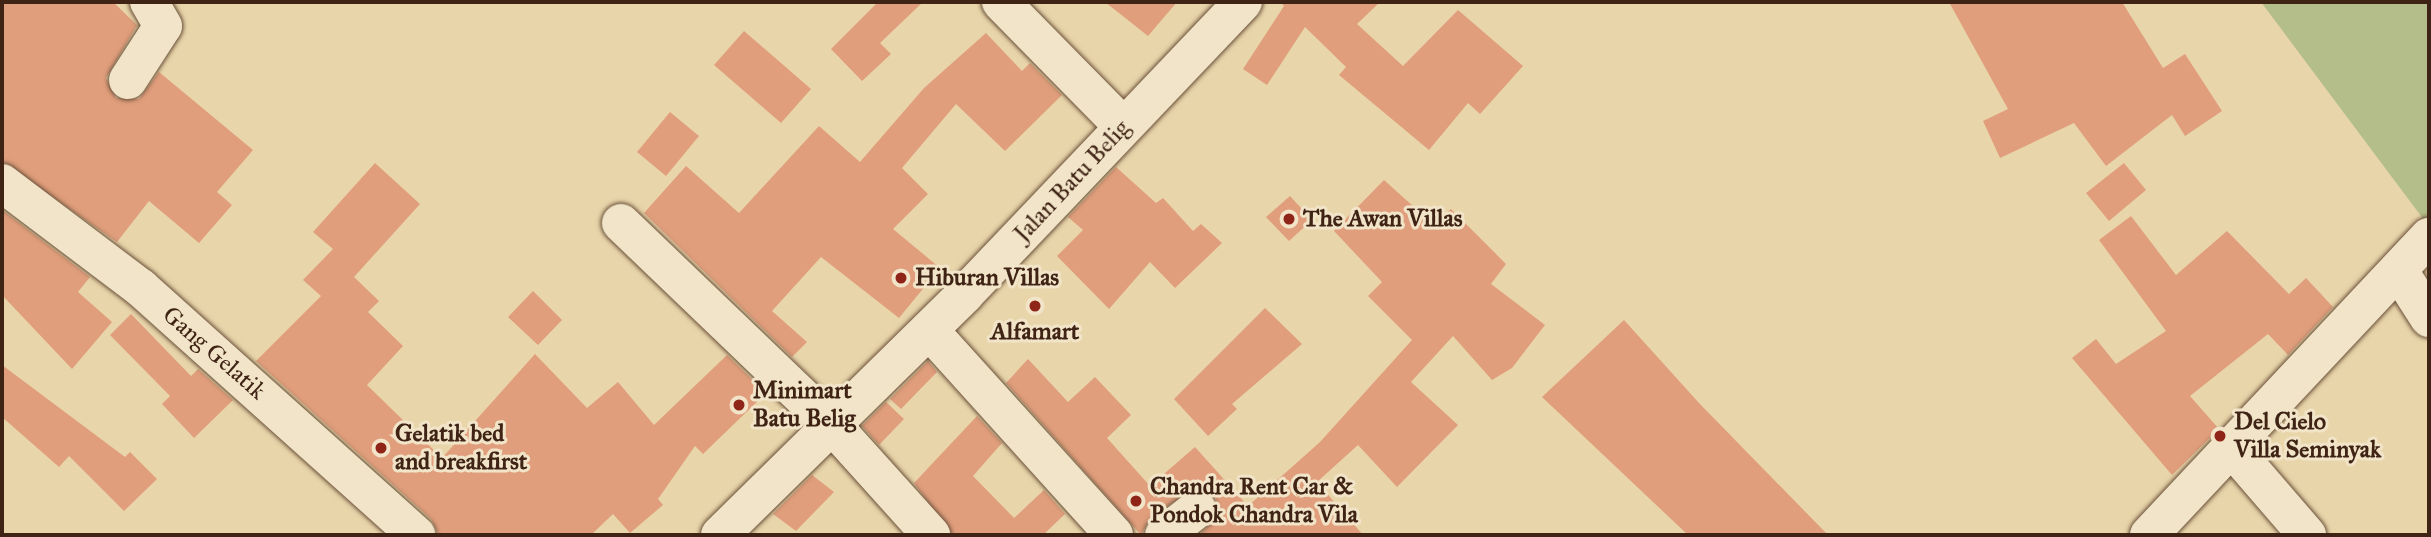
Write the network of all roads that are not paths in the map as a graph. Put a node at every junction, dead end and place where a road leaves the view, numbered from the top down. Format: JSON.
{"nodes":[{"id":1,"x":149,"y":2,"type":"edge"},
{"id":2,"x":1001,"y":2,"type":"edge"},
{"id":3,"x":1231,"y":6,"type":"edge"},
{"id":4,"x":128,"y":80,"type":"dead end"},
{"id":5,"x":1123,"y":125,"type":"junction"},
{"id":6,"x":2,"y":183,"type":"edge"},
{"id":7,"x":621,"y":223,"type":"dead end"},
{"id":8,"x":2429,"y":237,"type":"edge"},
{"id":9,"x":2399,"y":271,"type":"junction"},
{"id":10,"x":2429,"y":318,"type":"edge"},
{"id":11,"x":929,"y":330,"type":"junction"},
{"id":12,"x":833,"y":426,"type":"junction"},
{"id":13,"x":2232,"y":448,"type":"junction"},
{"id":14,"x":1197,"y":509,"type":"dead end"},
{"id":15,"x":733,"y":531,"type":"edge"},
{"id":16,"x":416,"y":535,"type":"edge"},
{"id":17,"x":931,"y":535,"type":"edge"},
{"id":18,"x":1114,"y":535,"type":"edge"},
{"id":19,"x":1164,"y":535,"type":"edge"},
{"id":20,"x":2149,"y":535,"type":"edge"},
{"id":21,"x":2307,"y":535,"type":"edge"}],
"edges":[{"from":1,"to":4,"type":"street"},
{"from":2,"to":5,"type":"street"},
{"from":3,"to":5,"type":"street","name":"Jalan Batu Belig"},
{"from":5,"to":11,"type":"street","name":"Jalan Batu Belig"},
{"from":6,"to":16,"type":"street","name":"Gang Gelatik"},
{"from":7,"to":12,"type":"street"},
{"from":8,"to":9,"type":"street"},
{"from":9,"to":10,"type":"street"},
{"from":9,"to":13,"type":"street"},
{"from":11,"to":12,"type":"street","name":"Jalan Batu Belig"},
{"from":11,"to":18,"type":"street"},
{"from":12,"to":15,"type":"street","name":"Jalan Batu Belig"},
{"from":12,"to":17,"type":"street"},
{"from":13,"to":20,"type":"street"},
{"from":13,"to":21,"type":"street"},
{"from":14,"to":19,"type":"street"}]}
